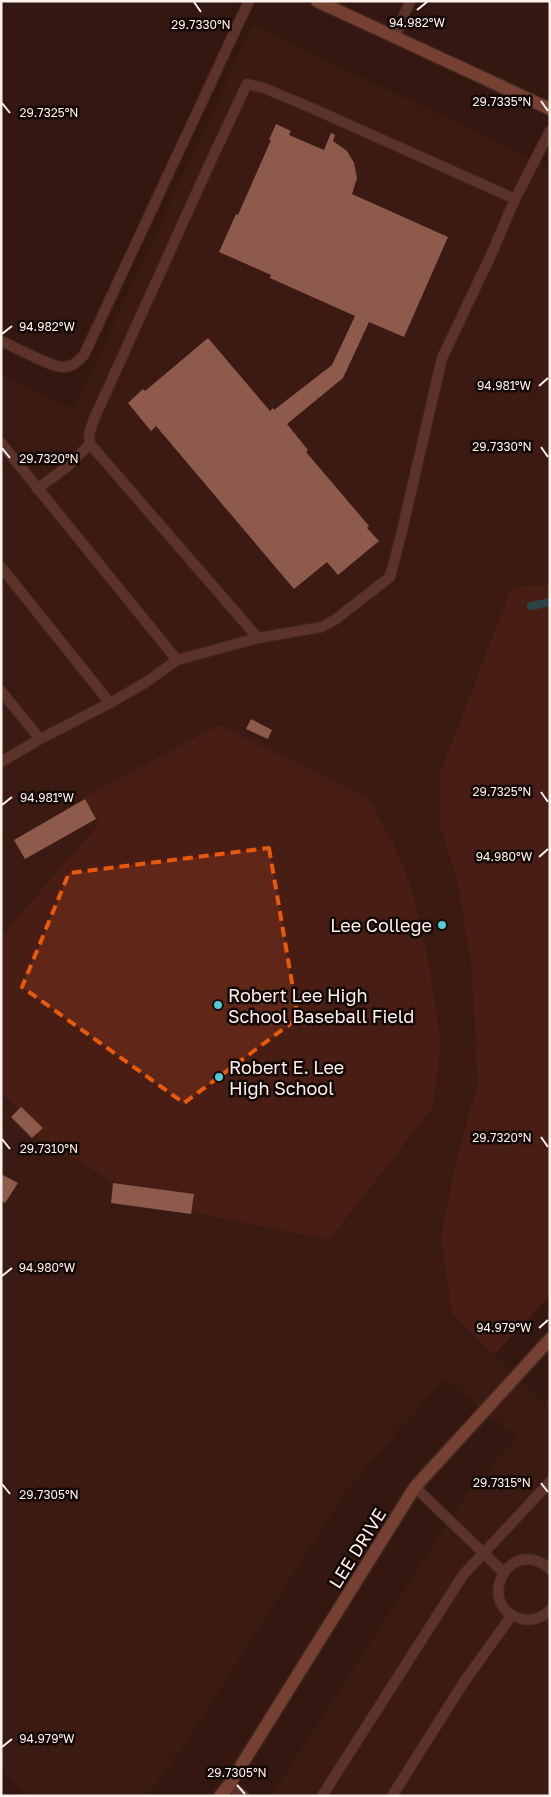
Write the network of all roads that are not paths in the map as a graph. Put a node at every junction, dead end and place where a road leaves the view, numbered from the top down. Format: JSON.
{"nodes":[{"id":1,"x":248,"y":1,"type":"edge"},
{"id":2,"x":317,"y":1,"type":"edge"},
{"id":3,"x":410,"y":1,"type":"edge"},
{"id":4,"x":394,"y":37,"type":"junction"},
{"id":5,"x":550,"y":109,"type":"edge"},
{"id":6,"x":550,"y":131,"type":"edge"},
{"id":7,"x":515,"y":199,"type":"junction"},
{"id":8,"x":1,"y":341,"type":"edge"},
{"id":9,"x":1,"y":443,"type":"edge"},
{"id":10,"x":90,"y":444,"type":"junction"},
{"id":11,"x":37,"y":489,"type":"junction"},
{"id":12,"x":1,"y":567,"type":"edge"},
{"id":13,"x":258,"y":638,"type":"junction"},
{"id":14,"x":177,"y":660,"type":"junction"},
{"id":15,"x":1,"y":691,"type":"edge"},
{"id":16,"x":110,"y":703,"type":"junction"},
{"id":17,"x":40,"y":739,"type":"junction"},
{"id":18,"x":1,"y":762,"type":"edge"},
{"id":19,"x":550,"y":1339,"type":"edge"},
{"id":20,"x":550,"y":1482,"type":"edge"},
{"id":21,"x":415,"y":1487,"type":"junction"},
{"id":22,"x":484,"y":1554,"type":"junction"},
{"id":23,"x":550,"y":1569,"type":"edge"},
{"id":24,"x":503,"y":1572,"type":"junction"},
{"id":25,"x":550,"y":1610,"type":"edge"},
{"id":26,"x":512,"y":1615,"type":"junction"},
{"id":27,"x":229,"y":1785,"type":"junction"},
{"id":28,"x":220,"y":1796,"type":"edge"},
{"id":29,"x":244,"y":1796,"type":"edge"},
{"id":30,"x":322,"y":1796,"type":"edge"},
{"id":31,"x":392,"y":1796,"type":"edge"}],
"edges":[{"from":1,"to":8,"type":"lane"},
{"from":2,"to":4,"type":"main road"},
{"from":3,"to":4,"type":"lane"},
{"from":4,"to":5,"type":"main road"},
{"from":6,"to":7,"type":"lane"},
{"from":7,"to":10,"type":"lane"},
{"from":7,"to":13,"type":"lane"},
{"from":9,"to":11,"type":"lane"},
{"from":10,"to":11,"type":"lane"},
{"from":10,"to":13,"type":"lane"},
{"from":11,"to":14,"type":"lane"},
{"from":12,"to":16,"type":"lane"},
{"from":13,"to":14,"type":"lane"},
{"from":14,"to":16,"type":"lane"},
{"from":15,"to":17,"type":"lane"},
{"from":16,"to":17,"type":"lane"},
{"from":17,"to":18,"type":"lane"},
{"from":19,"to":21,"type":"main road","name":"LEE DRIVE"},
{"from":20,"to":22,"type":"lane"},
{"from":21,"to":22,"type":"lane"},
{"from":21,"to":27,"type":"main road","name":"LEE DRIVE"},
{"from":22,"to":24,"type":"lane"},
{"from":22,"to":30,"type":"lane"},
{"from":23,"to":24,"type":"lane"},
{"from":24,"to":26,"type":"lane"},
{"from":25,"to":26,"type":"lane"},
{"from":26,"to":31,"type":"lane"},
{"from":27,"to":28,"type":"main road","name":"LEE DRIVE"},
{"from":27,"to":29,"type":"lane"}]}
